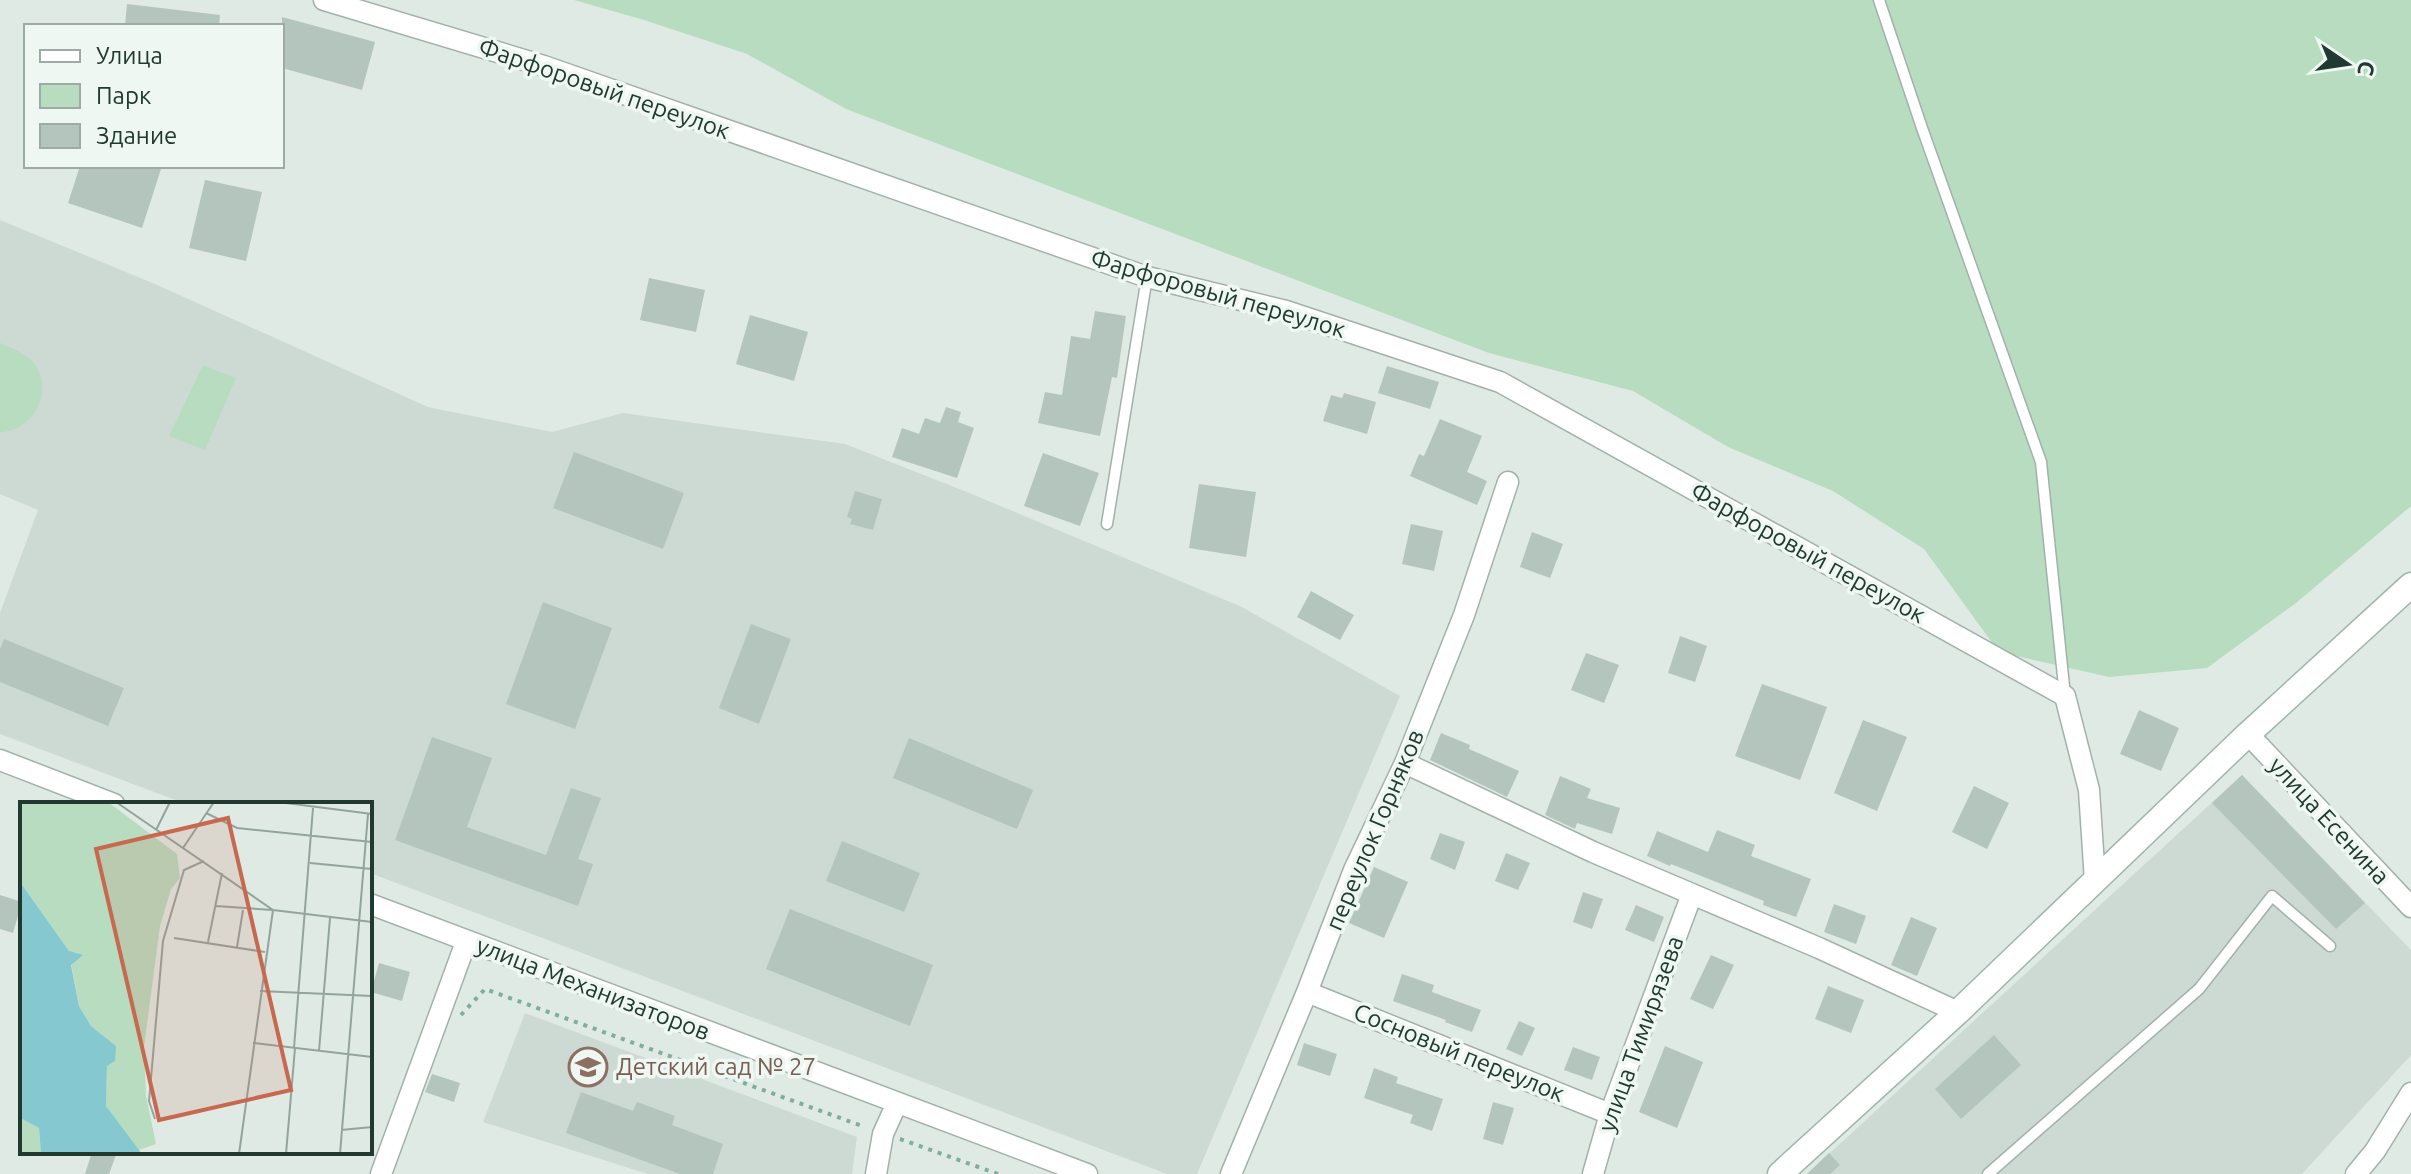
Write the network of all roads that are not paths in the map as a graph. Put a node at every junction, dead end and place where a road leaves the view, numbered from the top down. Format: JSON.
{"nodes":[{"id":1,"x":324,"y":0,"type":"edge"},
{"id":2,"x":1879,"y":0,"type":"edge"},
{"id":3,"x":1147,"y":277,"type":"junction"},
{"id":4,"x":1508,"y":482,"type":"dead end"},
{"id":5,"x":1107,"y":524,"type":"dead end"},
{"id":6,"x":2411,"y":585,"type":"edge"},
{"id":7,"x":2065,"y":696,"type":"junction"},
{"id":8,"x":2248,"y":734,"type":"junction"},
{"id":9,"x":1405,"y":763,"type":"junction"},
{"id":10,"x":2,"y":766,"type":"edge"},
{"id":11,"x":108,"y":802,"type":"edge"},
{"id":12,"x":2095,"y":881,"type":"junction"},
{"id":13,"x":1692,"y":894,"type":"junction"},
{"id":14,"x":372,"y":905,"type":"edge"},
{"id":15,"x":2411,"y":907,"type":"edge"},
{"id":16,"x":466,"y":942,"type":"junction"},
{"id":17,"x":2330,"y":946,"type":"dead end"},
{"id":18,"x":1307,"y":992,"type":"junction"},
{"id":19,"x":1958,"y":1012,"type":"junction"},
{"id":20,"x":2411,"y":1093,"type":"edge"},
{"id":21,"x":897,"y":1103,"type":"junction"},
{"id":22,"x":1610,"y":1114,"type":"junction"},
{"id":23,"x":381,"y":1174,"type":"edge"},
{"id":24,"x":876,"y":1174,"type":"edge"},
{"id":25,"x":1087,"y":1174,"type":"edge"},
{"id":26,"x":1231,"y":1174,"type":"edge"},
{"id":27,"x":1593,"y":1174,"type":"edge"},
{"id":28,"x":1780,"y":1174,"type":"edge"},
{"id":29,"x":1988,"y":1174,"type":"edge"},
{"id":30,"x":2356,"y":1174,"type":"edge"}],
"edges":[{"from":1,"to":3,"type":"street","name":"Фарфоровый переулок"},
{"from":2,"to":7,"type":"lane"},
{"from":3,"to":5,"type":"lane"},
{"from":3,"to":7,"type":"street","name":"Фарфоровый переулок"},
{"from":4,"to":9,"type":"street","name":"переулок Горняков"},
{"from":6,"to":8,"type":"street"},
{"from":7,"to":12,"type":"street"},
{"from":8,"to":12,"type":"street"},
{"from":8,"to":15,"type":"street","name":"улица Есенина"},
{"from":9,"to":13,"type":"street"},
{"from":9,"to":18,"type":"street","name":"переулок Горняков"},
{"from":10,"to":11,"type":"street"},
{"from":12,"to":19,"type":"street"},
{"from":13,"to":19,"type":"street"},
{"from":13,"to":22,"type":"street","name":"улица Тимирязева"},
{"from":14,"to":16,"type":"street","name":"улица Механизаторов"},
{"from":16,"to":21,"type":"street","name":"улица Механизаторов"},
{"from":16,"to":23,"type":"street"},
{"from":17,"to":29,"type":"lane"},
{"from":18,"to":22,"type":"street","name":"Сосновый переулок"},
{"from":18,"to":26,"type":"street","name":"переулок Горняков"},
{"from":19,"to":28,"type":"street"},
{"from":20,"to":30,"type":"street"},
{"from":21,"to":24,"type":"street"},
{"from":21,"to":25,"type":"street","name":"улица Механизаторов"},
{"from":22,"to":27,"type":"street","name":"улица Тимирязева"}]}
